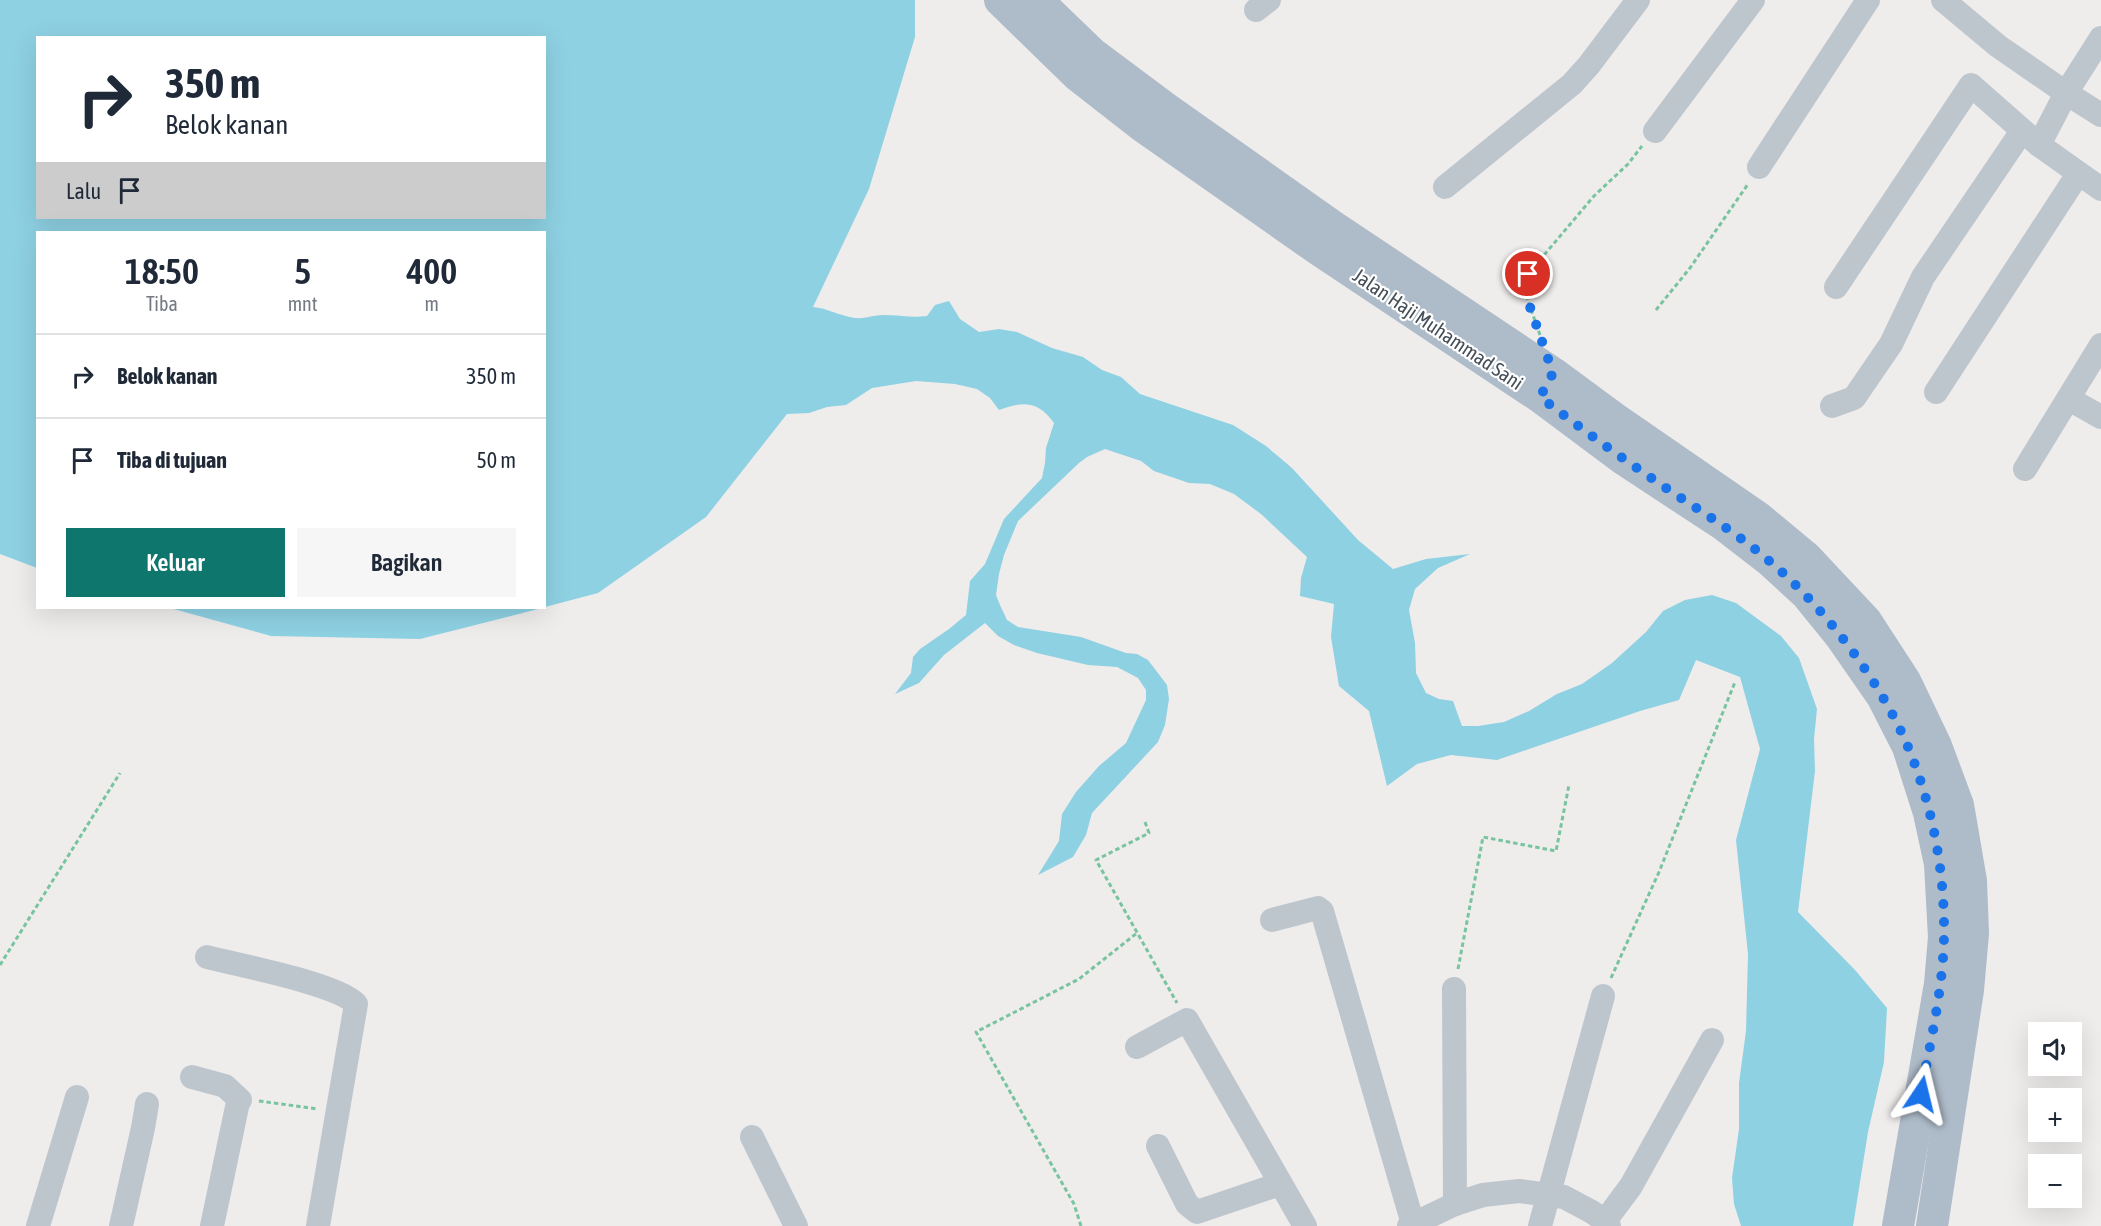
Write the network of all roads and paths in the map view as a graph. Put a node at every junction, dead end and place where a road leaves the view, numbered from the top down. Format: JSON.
{"nodes":[{"id":1,"x":999,"y":0,"type":"edge"},
{"id":2,"x":1037,"y":0,"type":"edge"},
{"id":3,"x":1638,"y":0,"type":"edge"},
{"id":4,"x":1753,"y":0,"type":"edge"},
{"id":5,"x":1868,"y":0,"type":"edge"},
{"id":6,"x":1943,"y":0,"type":"edge"},
{"id":7,"x":2101,"y":38,"type":"edge"},
{"id":8,"x":2066,"y":93,"type":"junction"},
{"id":9,"x":2101,"y":115,"type":"edge"},
{"id":10,"x":1655,"y":131,"type":"joint"},
{"id":11,"x":2030,"y":138,"type":"junction"},
{"id":12,"x":1759,"y":167,"type":"joint"},
{"id":13,"x":2078,"y":174,"type":"junction"},
{"id":14,"x":1445,"y":187,"type":"dead end"},
{"id":15,"x":2101,"y":189,"type":"edge"},
{"id":16,"x":1836,"y":287,"type":"dead end"},
{"id":17,"x":1656,"y":310,"type":"dead end"},
{"id":18,"x":1542,"y":341,"type":"dead end"},
{"id":19,"x":2101,"y":345,"type":"edge"},
{"id":20,"x":1546,"y":385,"type":"junction"},
{"id":21,"x":1936,"y":392,"type":"dead end"},
{"id":22,"x":2069,"y":399,"type":"junction"},
{"id":23,"x":1832,"y":406,"type":"dead end"},
{"id":24,"x":2101,"y":417,"type":"edge"},
{"id":25,"x":2025,"y":469,"type":"dead end"},
{"id":26,"x":1735,"y":682,"type":"dead end"},
{"id":27,"x":120,"y":773,"type":"dead end"},
{"id":28,"x":1569,"y":785,"type":"dead end"},
{"id":29,"x":1144,"y":822,"type":"dead end"},
{"id":30,"x":1272,"y":920,"type":"dead end"},
{"id":31,"x":1137,"y":933,"type":"junction"},
{"id":32,"x":207,"y":957,"type":"dead end"},
{"id":33,"x":0,"y":965,"type":"edge"},
{"id":34,"x":1454,"y":989,"type":"joint"},
{"id":35,"x":1603,"y":996,"type":"joint"},
{"id":36,"x":1187,"y":1020,"type":"junction"},
{"id":37,"x":1712,"y":1040,"type":"dead end"},
{"id":38,"x":1137,"y":1047,"type":"dead end"},
{"id":39,"x":192,"y":1077,"type":"dead end"},
{"id":40,"x":1921,"y":1094,"type":"junction"},
{"id":41,"x":77,"y":1097,"type":"dead end"},
{"id":42,"x":1953,"y":1099,"type":"junction"},
{"id":43,"x":240,"y":1100,"type":"junction"},
{"id":44,"x":147,"y":1104,"type":"dead end"},
{"id":45,"x":338,"y":1112,"type":"junction"},
{"id":46,"x":752,"y":1137,"type":"dead end"},
{"id":47,"x":1158,"y":1146,"type":"dead end"},
{"id":48,"x":1280,"y":1184,"type":"junction"},
{"id":49,"x":1549,"y":1195,"type":"junction"},
{"id":50,"x":1455,"y":1204,"type":"junction"},
{"id":51,"x":1607,"y":1223,"type":"edge"},
{"id":52,"x":1411,"y":1225,"type":"edge"},
{"id":53,"x":38,"y":1226,"type":"edge"},
{"id":54,"x":121,"y":1226,"type":"edge"},
{"id":55,"x":212,"y":1226,"type":"edge"},
{"id":56,"x":318,"y":1226,"type":"edge"},
{"id":57,"x":796,"y":1226,"type":"edge"},
{"id":58,"x":1081,"y":1226,"type":"edge"},
{"id":59,"x":1305,"y":1226,"type":"edge"},
{"id":60,"x":1540,"y":1226,"type":"edge"},
{"id":61,"x":1898,"y":1226,"type":"edge"},
{"id":62,"x":1908,"y":1226,"type":"edge"},
{"id":63,"x":1921,"y":1226,"type":"edge"},
{"id":64,"x":1932,"y":1226,"type":"edge"}],
"edges":[{"from":1,"to":20,"type":"main road","name":"Jalan Haji Muhammad Sani"},
{"from":2,"to":20,"type":"main road","name":"Jalan Haji Muhammad Sani"},
{"from":3,"to":14,"type":"street"},
{"from":4,"to":10,"type":"street"},
{"from":5,"to":12,"type":"street"},
{"from":6,"to":8,"type":"street"},
{"from":7,"to":8,"type":"street"},
{"from":8,"to":9,"type":"street"},
{"from":8,"to":11,"type":"street"},
{"from":10,"to":18,"type":"path"},
{"from":11,"to":13,"type":"street"},
{"from":11,"to":16,"type":"street"},
{"from":11,"to":23,"type":"street"},
{"from":12,"to":17,"type":"path"},
{"from":13,"to":15,"type":"street"},
{"from":13,"to":21,"type":"street"},
{"from":19,"to":22,"type":"street"},
{"from":20,"to":40,"type":"main road","name":"Jalan Haji Muhammad Sani"},
{"from":20,"to":42,"type":"main road","name":"Jalan Haji Muhammad Sani"},
{"from":22,"to":24,"type":"street"},
{"from":22,"to":25,"type":"street"},
{"from":26,"to":35,"type":"path"},
{"from":27,"to":33,"type":"path"},
{"from":28,"to":34,"type":"path"},
{"from":29,"to":31,"type":"path"},
{"from":30,"to":52,"type":"street"},
{"from":31,"to":36,"type":"path"},
{"from":31,"to":58,"type":"path"},
{"from":32,"to":45,"type":"street"},
{"from":34,"to":50,"type":"street"},
{"from":35,"to":49,"type":"street"},
{"from":36,"to":38,"type":"street"},
{"from":36,"to":48,"type":"street"},
{"from":37,"to":51,"type":"street"},
{"from":39,"to":43,"type":"street"},
{"from":40,"to":61,"type":"main road","name":"Jalan Haji Muhammad Sani"},
{"from":40,"to":62,"type":"main road"},
{"from":41,"to":53,"type":"street"},
{"from":42,"to":63,"type":"main road"},
{"from":42,"to":64,"type":"main road","name":"Jalan Haji Muhammad Sani"},
{"from":43,"to":45,"type":"path"},
{"from":43,"to":55,"type":"street"},
{"from":44,"to":54,"type":"street"},
{"from":45,"to":56,"type":"street"},
{"from":46,"to":57,"type":"street"},
{"from":47,"to":48,"type":"street"},
{"from":48,"to":59,"type":"street"},
{"from":49,"to":50,"type":"street"},
{"from":49,"to":51,"type":"street"},
{"from":49,"to":60,"type":"street"},
{"from":50,"to":52,"type":"street"}]}
